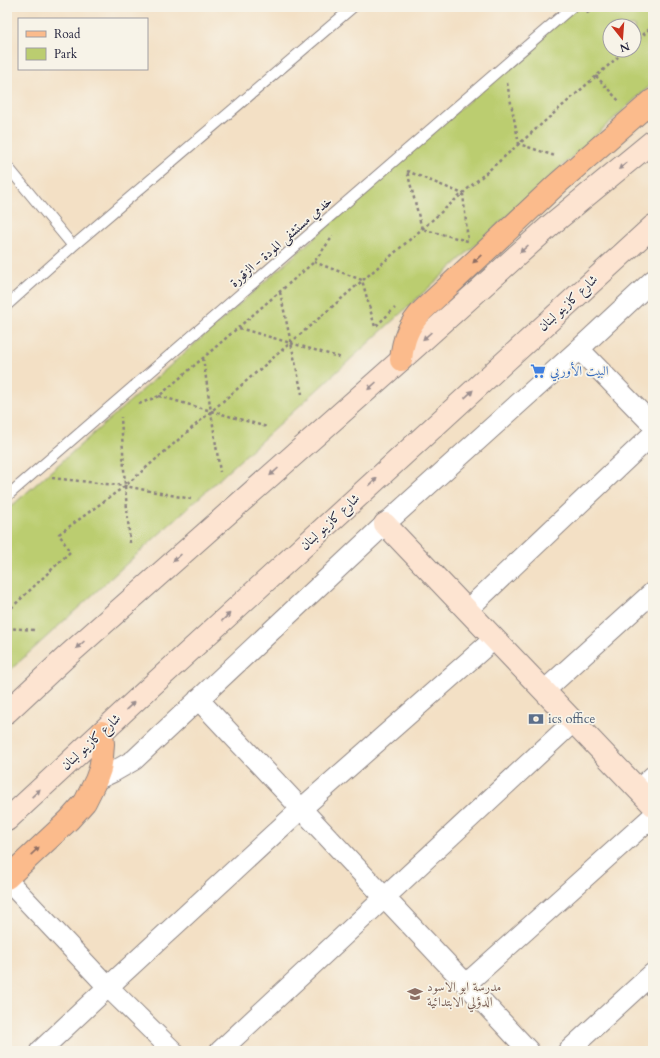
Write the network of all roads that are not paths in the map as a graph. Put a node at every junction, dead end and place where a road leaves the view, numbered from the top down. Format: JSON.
{"nodes":[{"id":1,"x":353,"y":7,"type":"edge"},
{"id":2,"x":572,"y":7,"type":"edge"},
{"id":3,"x":653,"y":100,"type":"edge"},
{"id":4,"x":653,"y":141,"type":"edge"},
{"id":5,"x":7,"y":166,"type":"edge"},
{"id":6,"x":653,"y":226,"type":"edge"},
{"id":7,"x":73,"y":246,"type":"junction"},
{"id":8,"x":653,"y":280,"type":"edge"},
{"id":9,"x":7,"y":305,"type":"edge"},
{"id":10,"x":579,"y":349,"type":"junction"},
{"id":11,"x":401,"y":360,"type":"junction"},
{"id":12,"x":653,"y":425,"type":"edge"},
{"id":13,"x":653,"y":434,"type":"edge"},
{"id":14,"x":7,"y":496,"type":"edge"},
{"id":15,"x":385,"y":524,"type":"junction"},
{"id":16,"x":653,"y":592,"type":"edge"},
{"id":17,"x":467,"y":610,"type":"junction"},
{"id":18,"x":494,"y":639,"type":"junction"},
{"id":19,"x":544,"y":691,"type":"junction"},
{"id":20,"x":198,"y":699,"type":"junction"},
{"id":21,"x":7,"y":712,"type":"edge"},
{"id":22,"x":573,"y":722,"type":"junction"},
{"id":23,"x":102,"y":732,"type":"junction"},
{"id":24,"x":96,"y":780,"type":"junction"},
{"id":25,"x":646,"y":783,"type":"edge"},
{"id":26,"x":653,"y":805,"type":"edge"},
{"id":27,"x":301,"y":810,"type":"junction"},
{"id":28,"x":653,"y":816,"type":"edge"},
{"id":29,"x":7,"y":820,"type":"edge"},
{"id":30,"x":7,"y":879,"type":"edge"},
{"id":31,"x":385,"y":898,"type":"junction"},
{"id":32,"x":653,"y":973,"type":"edge"},
{"id":33,"x":466,"y":984,"type":"junction"},
{"id":34,"x":108,"y":987,"type":"junction"},
{"id":35,"x":40,"y":1051,"type":"edge"},
{"id":36,"x":173,"y":1051,"type":"edge"},
{"id":37,"x":220,"y":1051,"type":"edge"},
{"id":38,"x":529,"y":1051,"type":"edge"},
{"id":39,"x":568,"y":1051,"type":"edge"}],
"edges":[{"from":1,"to":7,"type":"lane"},
{"from":2,"to":14,"type":"lane","name":"خدمي مستشفى المودة - الزقورة"},
{"from":3,"to":11,"type":"main road","one_way":true},
{"from":4,"to":11,"type":"main road","one_way":true},
{"from":5,"to":7,"type":"lane"},
{"from":23,"to":6,"type":"main road","name":"شارع كازينو لبنان","one_way":true},
{"from":7,"to":9,"type":"lane"},
{"from":8,"to":10,"type":"street"},
{"from":10,"to":12,"type":"street"},
{"from":10,"to":15,"type":"street"},
{"from":11,"to":21,"type":"main road","one_way":true},
{"from":13,"to":17,"type":"street"},
{"from":15,"to":17,"type":"main road"},
{"from":15,"to":20,"type":"street"},
{"from":16,"to":19,"type":"street"},
{"from":17,"to":18,"type":"main road"},
{"from":18,"to":19,"type":"main road"},
{"from":18,"to":27,"type":"street"},
{"from":19,"to":22,"type":"main road"},
{"from":20,"to":24,"type":"street"},
{"from":20,"to":27,"type":"street"},
{"from":22,"to":25,"type":"main road"},
{"from":22,"to":31,"type":"street"},
{"from":23,"to":24,"type":"main road"},
{"from":29,"to":23,"type":"main road","name":"شارع كازينو لبنان","one_way":true},
{"from":30,"to":24,"type":"main road","one_way":true},
{"from":25,"to":26,"type":"main road"},
{"from":27,"to":31,"type":"street"},
{"from":27,"to":34,"type":"street"},
{"from":28,"to":33,"type":"street"},
{"from":30,"to":34,"type":"street"},
{"from":31,"to":33,"type":"street"},
{"from":31,"to":37,"type":"street"},
{"from":32,"to":39,"type":"street"},
{"from":33,"to":38,"type":"street"},
{"from":34,"to":35,"type":"street"},
{"from":34,"to":36,"type":"street"}]}
